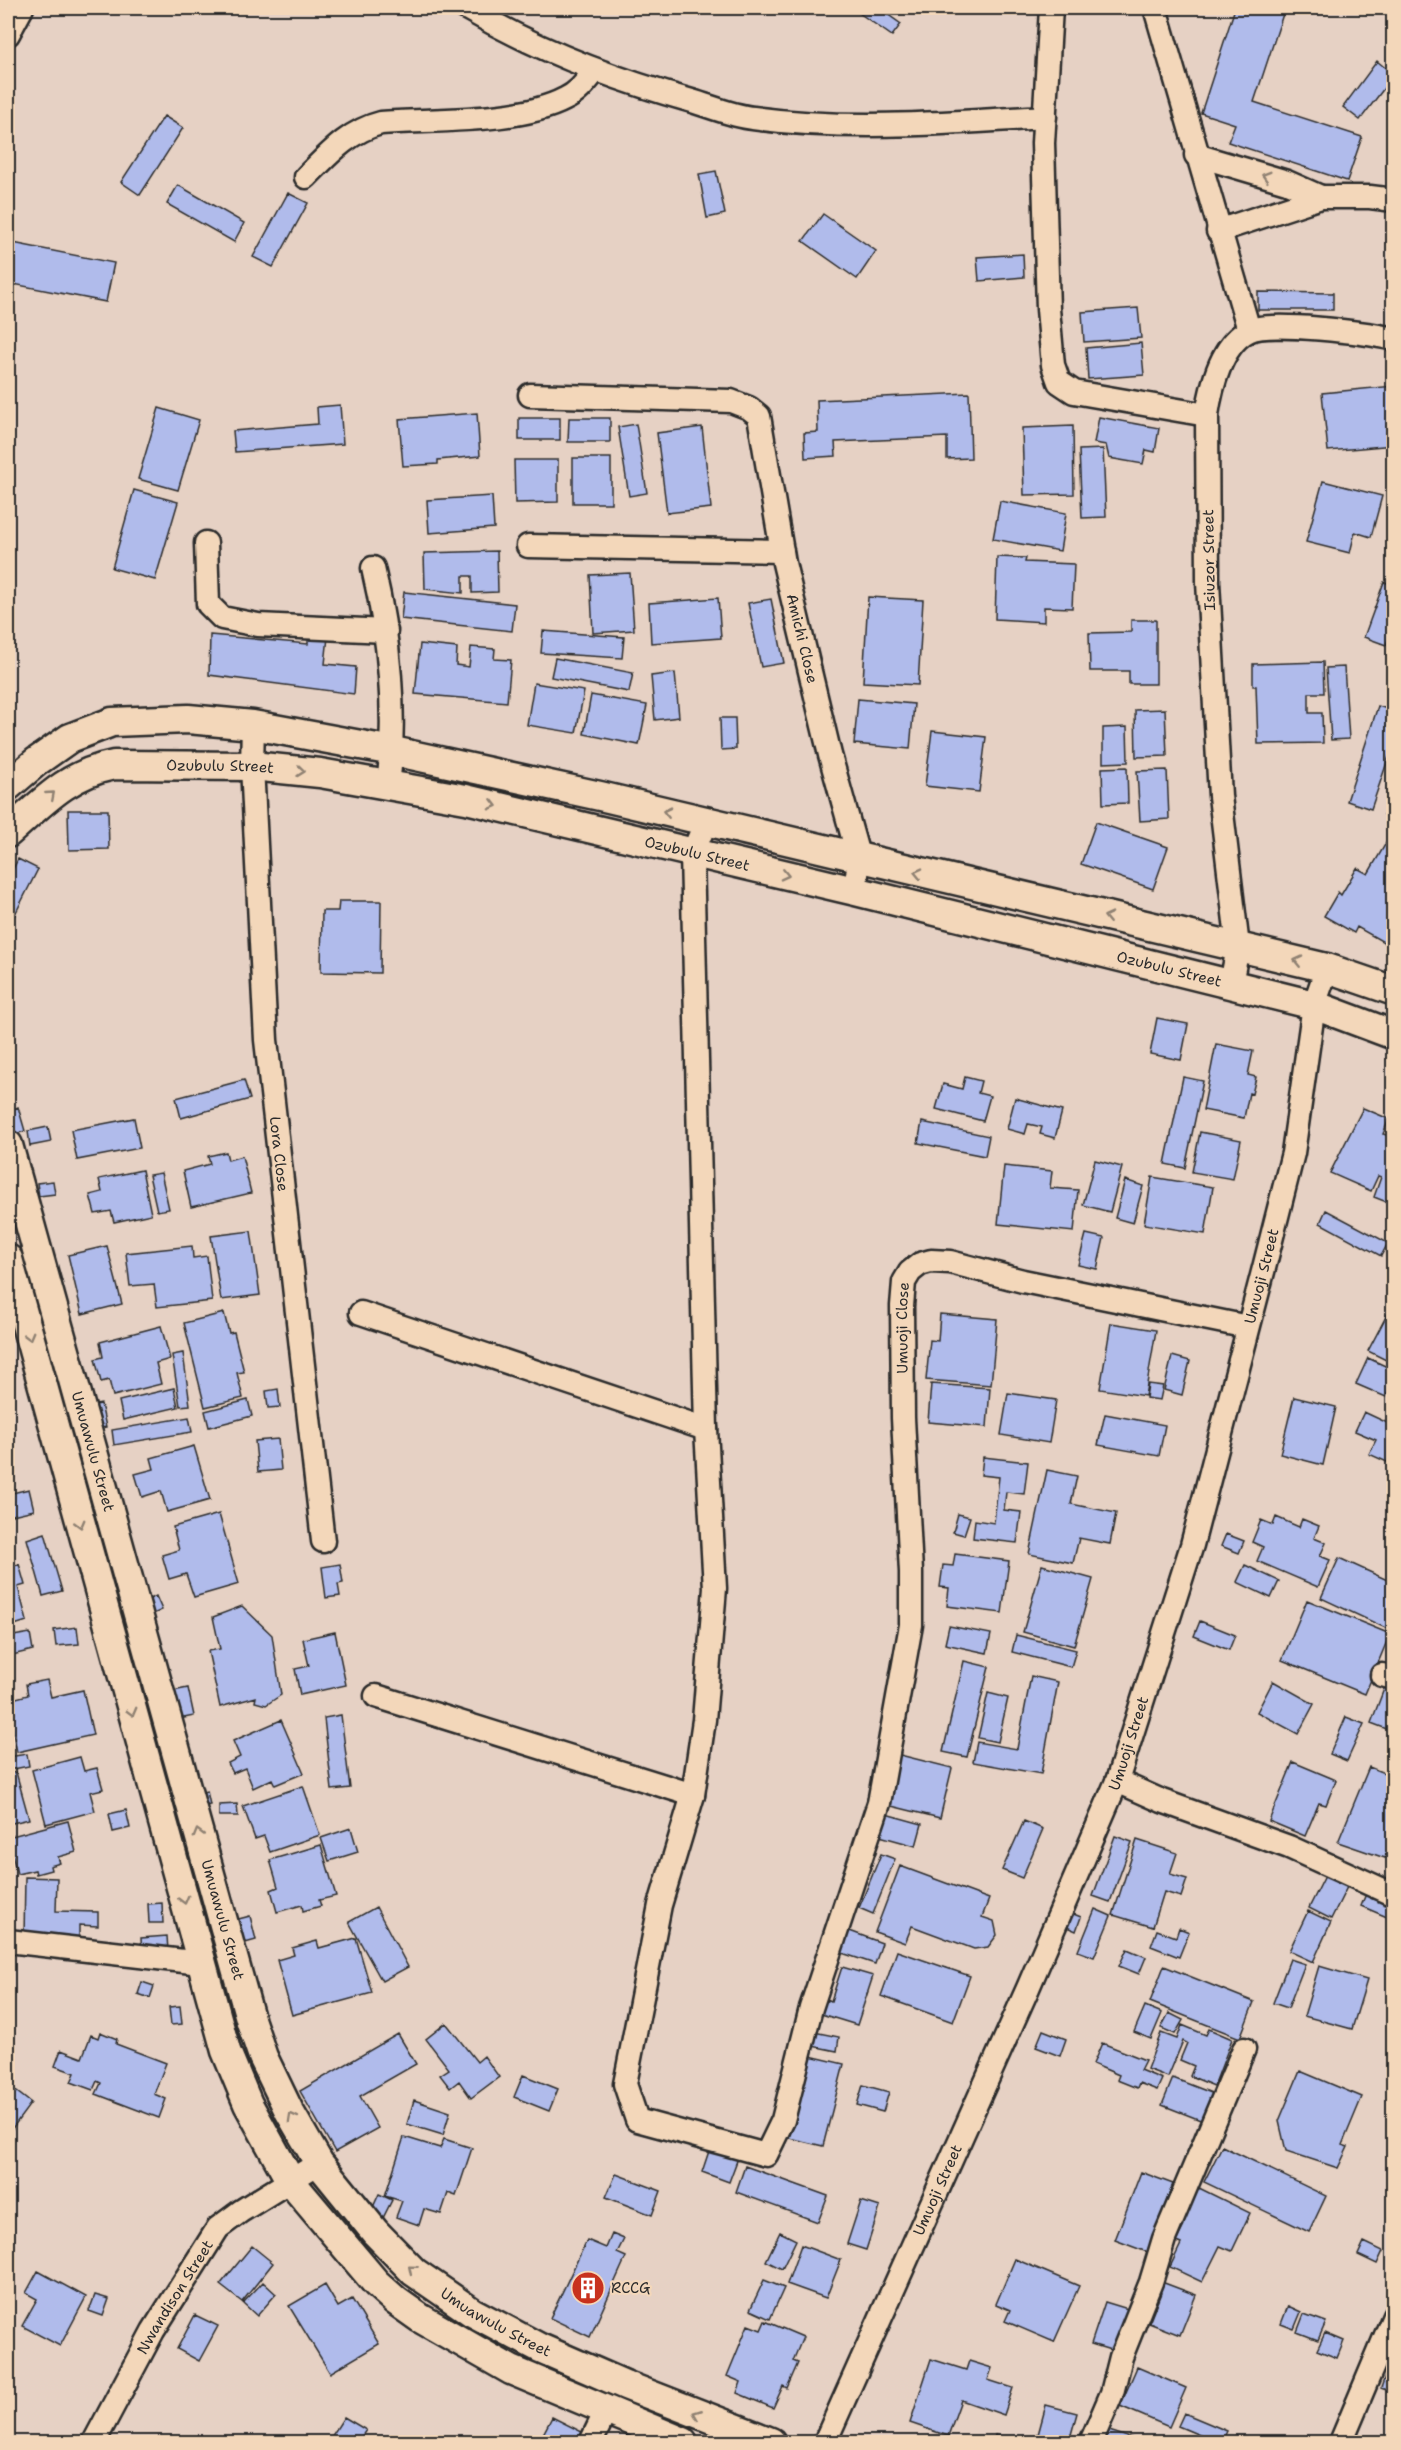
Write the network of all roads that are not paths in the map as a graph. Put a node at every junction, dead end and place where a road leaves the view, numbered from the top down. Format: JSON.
{"nodes":[{"id":1,"x":22,"y":8,"type":"edge"},
{"id":2,"x":466,"y":8,"type":"edge"},
{"id":3,"x":1051,"y":8,"type":"edge"},
{"id":4,"x":1155,"y":8,"type":"edge"},
{"id":5,"x":8,"y":34,"type":"edge"},
{"id":6,"x":595,"y":70,"type":"junction"},
{"id":7,"x":1045,"y":117,"type":"junction"},
{"id":8,"x":1196,"y":155,"type":"junction"},
{"id":9,"x":306,"y":177,"type":"dead end"},
{"id":10,"x":1321,"y":197,"type":"junction"},
{"id":11,"x":1394,"y":200,"type":"edge"},
{"id":12,"x":1218,"y":231,"type":"junction"},
{"id":13,"x":1248,"y":330,"type":"junction"},
{"id":14,"x":1394,"y":339,"type":"edge"},
{"id":15,"x":530,"y":395,"type":"dead end"},
{"id":16,"x":1207,"y":415,"type":"junction"},
{"id":17,"x":206,"y":543,"type":"dead end"},
{"id":18,"x":528,"y":546,"type":"dead end"},
{"id":19,"x":782,"y":551,"type":"junction"},
{"id":20,"x":373,"y":568,"type":"dead end"},
{"id":21,"x":386,"y":631,"type":"junction"},
{"id":22,"x":253,"y":725,"type":"junction"},
{"id":23,"x":393,"y":751,"type":"junction"},
{"id":24,"x":252,"y":766,"type":"junction"},
{"id":25,"x":388,"y":785,"type":"junction"},
{"id":26,"x":8,"y":786,"type":"edge"},
{"id":27,"x":706,"y":822,"type":"junction"},
{"id":28,"x":8,"y":833,"type":"edge"},
{"id":29,"x":692,"y":854,"type":"junction"},
{"id":30,"x":859,"y":859,"type":"junction"},
{"id":31,"x":855,"y":891,"type":"junction"},
{"id":32,"x":1238,"y":947,"type":"junction"},
{"id":33,"x":1327,"y":968,"type":"junction"},
{"id":34,"x":1231,"y":984,"type":"junction"},
{"id":35,"x":1394,"y":991,"type":"edge"},
{"id":36,"x":1314,"y":1005,"type":"junction"},
{"id":37,"x":1394,"y":1035,"type":"edge"},
{"id":38,"x":8,"y":1145,"type":"edge"},
{"id":39,"x":8,"y":1259,"type":"edge"},
{"id":40,"x":361,"y":1313,"type":"dead end"},
{"id":41,"x":1248,"y":1328,"type":"junction"},
{"id":42,"x":706,"y":1429,"type":"junction"},
{"id":43,"x":323,"y":1541,"type":"dead end"},
{"id":44,"x":376,"y":1696,"type":"dead end"},
{"id":45,"x":1117,"y":1781,"type":"junction"},
{"id":46,"x":693,"y":1795,"type":"junction"},
{"id":47,"x":1394,"y":1895,"type":"edge"},
{"id":48,"x":8,"y":1941,"type":"edge"},
{"id":49,"x":201,"y":1963,"type":"junction"},
{"id":50,"x":1244,"y":2049,"type":"dead end"},
{"id":51,"x":319,"y":2163,"type":"junction"},
{"id":52,"x":291,"y":2182,"type":"junction"},
{"id":53,"x":1394,"y":2316,"type":"edge"},
{"id":54,"x":606,"y":2410,"type":"junction"},
{"id":55,"x":94,"y":2442,"type":"edge"},
{"id":56,"x":591,"y":2442,"type":"edge"},
{"id":57,"x":683,"y":2442,"type":"edge"},
{"id":58,"x":771,"y":2442,"type":"edge"},
{"id":59,"x":825,"y":2442,"type":"edge"},
{"id":60,"x":1091,"y":2442,"type":"edge"},
{"id":61,"x":1341,"y":2442,"type":"edge"}],
"edges":[{"from":1,"to":5,"type":"street"},
{"from":2,"to":6,"type":"street"},
{"from":3,"to":7,"type":"street"},
{"from":4,"to":8,"type":"street"},
{"from":6,"to":7,"type":"street"},
{"from":6,"to":9,"type":"street"},
{"from":7,"to":16,"type":"street"},
{"from":10,"to":8,"type":"street","one_way":true},
{"from":8,"to":12,"type":"street"},
{"from":10,"to":11,"type":"street"},
{"from":10,"to":12,"type":"street"},
{"from":12,"to":13,"type":"street"},
{"from":13,"to":14,"type":"street"},
{"from":13,"to":16,"type":"street","name":"Isiuzor Street"},
{"from":15,"to":19,"type":"street","name":"Amichi Close"},
{"from":16,"to":32,"type":"street","name":"Isiuzor Street"},
{"from":17,"to":21,"type":"street"},
{"from":18,"to":19,"type":"street"},
{"from":19,"to":30,"type":"street","name":"Amichi Close"},
{"from":20,"to":21,"type":"street"},
{"from":21,"to":23,"type":"street"},
{"from":22,"to":23,"type":"main road"},
{"from":22,"to":24,"type":"street","name":"Lora Close"},
{"from":22,"to":26,"type":"main road"},
{"from":23,"to":25,"type":"street"},
{"from":27,"to":23,"type":"main road","one_way":true},
{"from":24,"to":25,"type":"main road","name":"Ozubulu Street","one_way":true},
{"from":28,"to":24,"type":"main road","name":"Ozubulu Street","one_way":true},
{"from":24,"to":43,"type":"street","name":"Lora Close"},
{"from":25,"to":29,"type":"main road","name":"Ozubulu Street","one_way":true},
{"from":27,"to":29,"type":"street"},
{"from":27,"to":30,"type":"main road"},
{"from":29,"to":31,"type":"main road","name":"Ozubulu Street","one_way":true},
{"from":29,"to":42,"type":"street"},
{"from":30,"to":31,"type":"street"},
{"from":32,"to":30,"type":"main road","one_way":true},
{"from":31,"to":34,"type":"main road","name":"Ozubulu Street"},
{"from":33,"to":32,"type":"main road","one_way":true},
{"from":32,"to":34,"type":"street","name":"Isiuzor Street"},
{"from":33,"to":35,"type":"main road"},
{"from":33,"to":36,"type":"street","name":"Umuoji Street"},
{"from":34,"to":36,"type":"main road","name":"Ozubulu Street"},
{"from":36,"to":37,"type":"main road","name":"Ozubulu Street"},
{"from":36,"to":41,"type":"street","name":"Umuoji Street"},
{"from":51,"to":38,"type":"main road","name":"Umuawulu Street","one_way":true},
{"from":39,"to":49,"type":"main road","name":"Umuawulu Street","one_way":true},
{"from":40,"to":42,"type":"street"},
{"from":41,"to":45,"type":"street","name":"Umuoji Street"},
{"from":41,"to":46,"type":"street","name":"Umuoji Close"},
{"from":42,"to":46,"type":"street"},
{"from":44,"to":46,"type":"street"},
{"from":45,"to":47,"type":"street"},
{"from":45,"to":59,"type":"street","name":"Umuoji Street"},
{"from":48,"to":49,"type":"street"},
{"from":49,"to":52,"type":"main road","name":"Umuawulu Street"},
{"from":50,"to":60,"type":"street"},
{"from":51,"to":52,"type":"street","name":"Nwandison Street"},
{"from":58,"to":51,"type":"main road","name":"Umuawulu Street","one_way":true},
{"from":52,"to":54,"type":"main road","name":"Umuawulu Street"},
{"from":52,"to":55,"type":"street","name":"Nwandison Street"},
{"from":53,"to":61,"type":"street"},
{"from":54,"to":56,"type":"street"},
{"from":54,"to":57,"type":"main road","name":"Umuawulu Street"}]}
